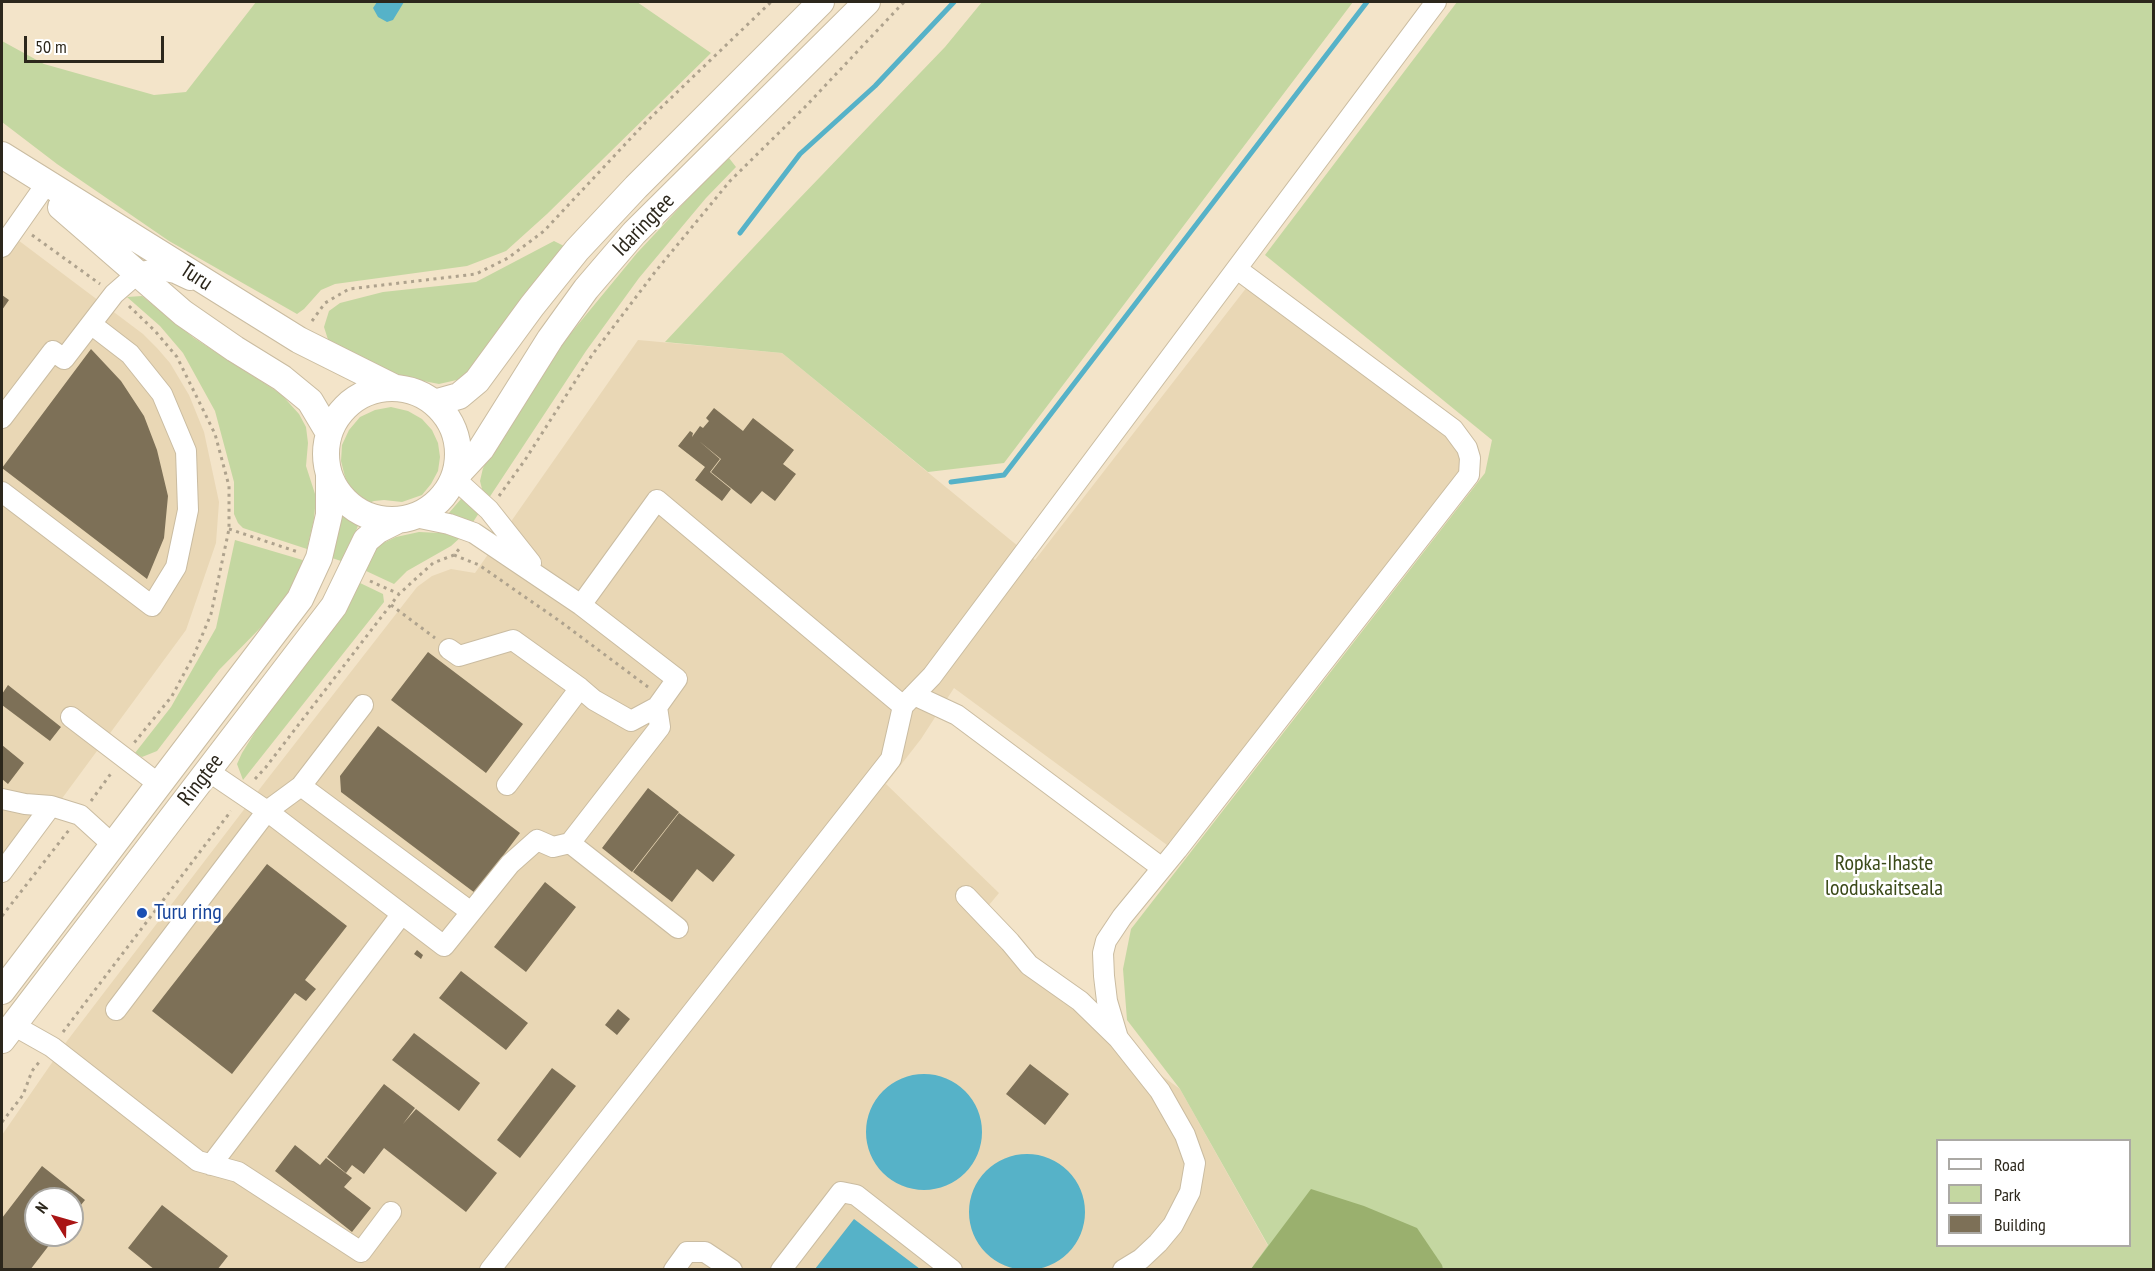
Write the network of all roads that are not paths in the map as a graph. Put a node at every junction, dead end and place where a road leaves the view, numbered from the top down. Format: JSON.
{"nodes":[{"id":1,"x":821,"y":2,"type":"edge"},
{"id":2,"x":867,"y":2,"type":"edge"},
{"id":3,"x":1436,"y":2,"type":"edge"},
{"id":4,"x":3,"y":156,"type":"edge"},
{"id":5,"x":42,"y":190,"type":"junction"},
{"id":6,"x":2,"y":247,"type":"edge"},
{"id":7,"x":1237,"y":269,"type":"junction"},
{"id":8,"x":138,"y":273,"type":"junction"},
{"id":9,"x":222,"y":294,"type":"junction"},
{"id":10,"x":91,"y":324,"type":"junction"},
{"id":11,"x":395,"y":388,"type":"junction"},
{"id":12,"x":434,"y":403,"type":"junction"},
{"id":13,"x":2,"y":418,"type":"edge"},
{"id":14,"x":329,"y":433,"type":"junction"},
{"id":15,"x":329,"y":475,"type":"junction"},
{"id":16,"x":454,"y":478,"type":"junction"},
{"id":17,"x":2,"y":492,"type":"edge"},
{"id":18,"x":405,"y":519,"type":"junction"},
{"id":19,"x":544,"y":580,"type":"junction"},
{"id":20,"x":581,"y":605,"type":"junction"},
{"id":21,"x":449,"y":649,"type":"road end"},
{"id":22,"x":580,"y":688,"type":"junction"},
{"id":23,"x":909,"y":700,"type":"junction"},
{"id":24,"x":660,"y":703,"type":"junction"},
{"id":25,"x":363,"y":705,"type":"dead end"},
{"id":26,"x":71,"y":717,"type":"dead end"},
{"id":27,"x":208,"y":771,"type":"junction"},
{"id":28,"x":160,"y":785,"type":"junction"},
{"id":29,"x":507,"y":785,"type":"dead end"},
{"id":30,"x":301,"y":786,"type":"junction"},
{"id":31,"x":2,"y":799,"type":"edge"},
{"id":32,"x":51,"y":806,"type":"junction"},
{"id":33,"x":267,"y":811,"type":"junction"},
{"id":34,"x":570,"y":843,"type":"junction"},
{"id":35,"x":113,"y":845,"type":"junction"},
{"id":36,"x":1162,"y":868,"type":"junction"},
{"id":37,"x":2,"y":872,"type":"edge"},
{"id":38,"x":966,"y":896,"type":"dead end"},
{"id":39,"x":471,"y":912,"type":"junction"},
{"id":40,"x":401,"y":915,"type":"junction"},
{"id":41,"x":678,"y":928,"type":"dead end"},
{"id":42,"x":2,"y":991,"type":"edge"},
{"id":43,"x":116,"y":1010,"type":"dead end"},
{"id":44,"x":7,"y":1033,"type":"edge"},
{"id":45,"x":1118,"y":1038,"type":"junction"},
{"id":46,"x":212,"y":1165,"type":"junction"},
{"id":47,"x":391,"y":1212,"type":"dead end"},
{"id":48,"x":490,"y":1269,"type":"edge"},
{"id":49,"x":674,"y":1269,"type":"edge"},
{"id":50,"x":732,"y":1269,"type":"edge"},
{"id":51,"x":780,"y":1269,"type":"edge"},
{"id":52,"x":952,"y":1269,"type":"edge"},
{"id":53,"x":1123,"y":1269,"type":"edge"}],
"edges":[{"from":1,"to":12,"type":"main road","name":"Idaringtee"},
{"from":2,"to":16,"type":"main road","name":"Idaringtee"},
{"from":3,"to":7,"type":"street"},
{"from":4,"to":5,"type":"main road","name":"Turu"},
{"from":4,"to":9,"type":"main road","name":"Turu"},
{"from":5,"to":6,"type":"street"},
{"from":5,"to":8,"type":"main road","name":"Turu"},
{"from":7,"to":23,"type":"street"},
{"from":7,"to":36,"type":"street"},
{"from":8,"to":9,"type":"street"},
{"from":8,"to":10,"type":"street"},
{"from":8,"to":14,"type":"main road","name":"Turu"},
{"from":9,"to":11,"type":"main road","name":"Turu"},
{"from":10,"to":13,"type":"street"},
{"from":10,"to":17,"type":"street"},
{"from":11,"to":12,"type":"main road"},
{"from":11,"to":14,"type":"main road"},
{"from":12,"to":16,"type":"main road"},
{"from":14,"to":15,"type":"main road"},
{"from":15,"to":18,"type":"main road"},
{"from":15,"to":28,"type":"main road","name":"Ringtee"},
{"from":16,"to":18,"type":"main road"},
{"from":16,"to":19,"type":"street"},
{"from":18,"to":19,"type":"street"},
{"from":18,"to":27,"type":"main road","name":"Ringtee"},
{"from":19,"to":20,"type":"street"},
{"from":20,"to":23,"type":"street"},
{"from":20,"to":24,"type":"street"},
{"from":21,"to":22,"type":"street"},
{"from":22,"to":24,"type":"street"},
{"from":22,"to":29,"type":"street"},
{"from":23,"to":36,"type":"street"},
{"from":23,"to":48,"type":"street"},
{"from":24,"to":34,"type":"street"},
{"from":25,"to":30,"type":"street"},
{"from":26,"to":28,"type":"street"},
{"from":27,"to":33,"type":"street"},
{"from":27,"to":44,"type":"main road","name":"Ringtee"},
{"from":28,"to":35,"type":"main road","name":"Ringtee"},
{"from":30,"to":33,"type":"street"},
{"from":30,"to":39,"type":"street"},
{"from":31,"to":32,"type":"street"},
{"from":32,"to":35,"type":"street"},
{"from":32,"to":37,"type":"street"},
{"from":33,"to":40,"type":"street"},
{"from":33,"to":43,"type":"street"},
{"from":34,"to":39,"type":"street"},
{"from":34,"to":41,"type":"street"},
{"from":35,"to":42,"type":"main road","name":"Ringtee"},
{"from":36,"to":45,"type":"street"},
{"from":38,"to":45,"type":"street"},
{"from":39,"to":40,"type":"street"},
{"from":40,"to":46,"type":"street"},
{"from":44,"to":46,"type":"street"},
{"from":45,"to":53,"type":"street"},
{"from":46,"to":47,"type":"street"},
{"from":49,"to":50,"type":"street"},
{"from":51,"to":52,"type":"street"}]}
